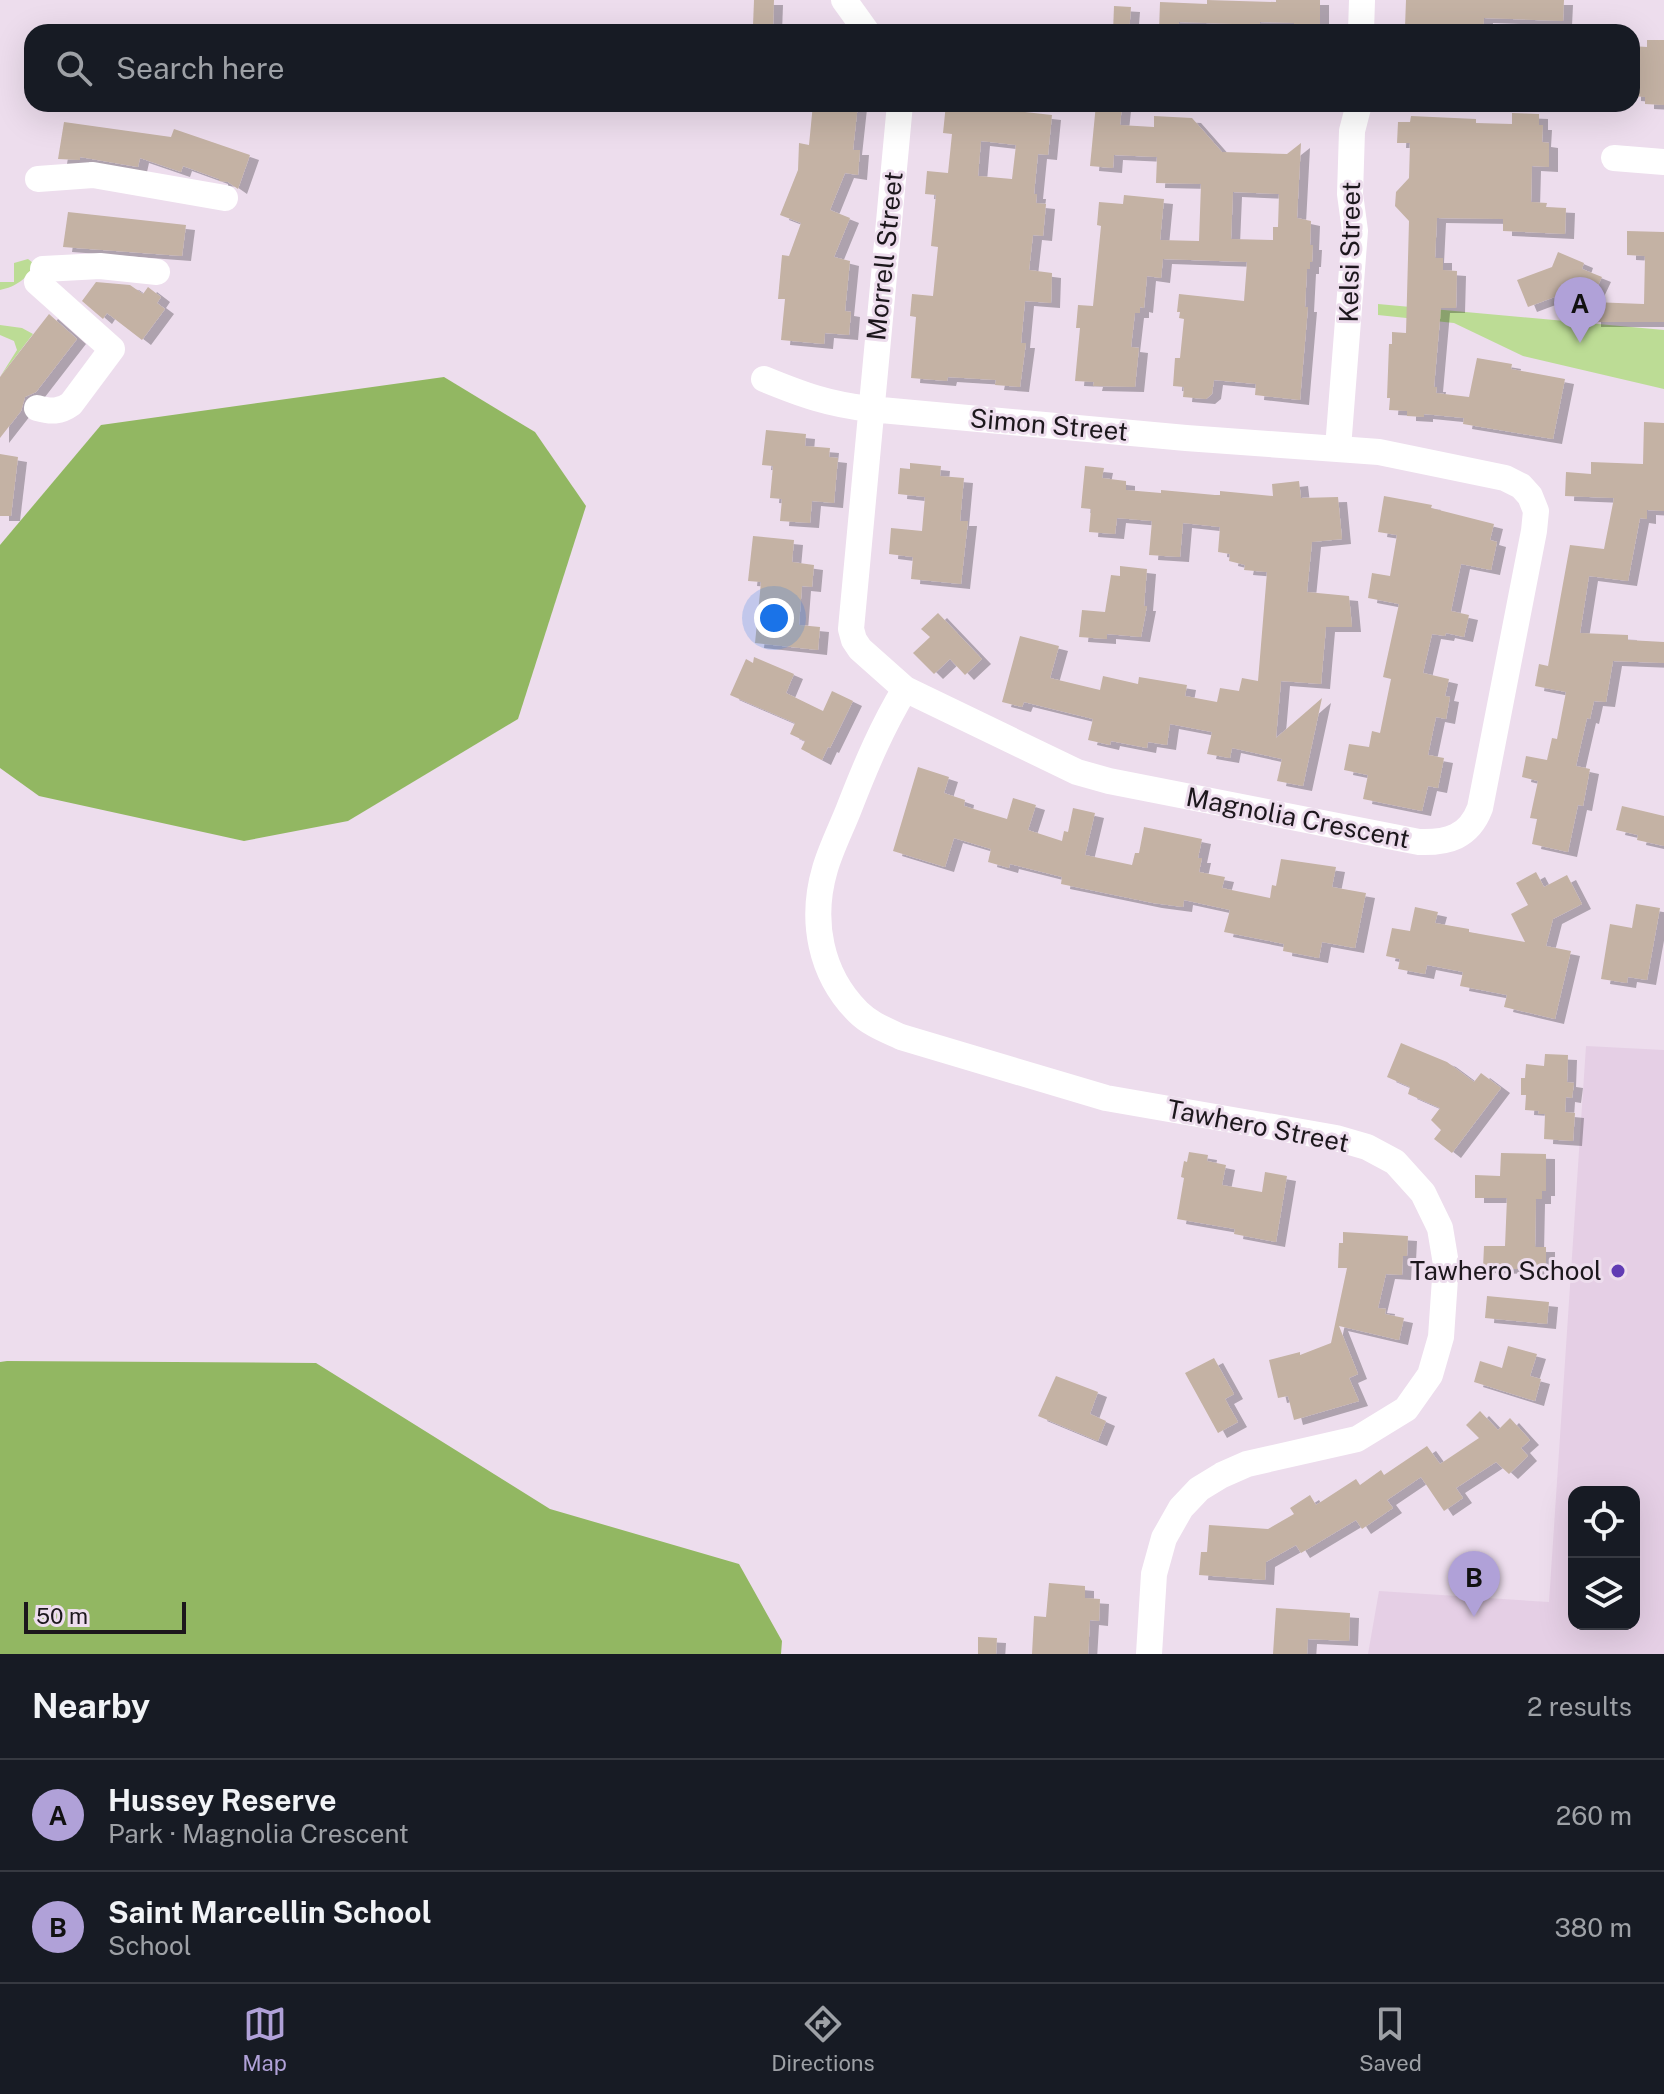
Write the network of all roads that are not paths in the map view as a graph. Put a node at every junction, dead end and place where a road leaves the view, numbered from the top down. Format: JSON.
{"nodes":[{"id":1,"x":844,"y":0,"type":"edge"},
{"id":2,"x":1362,"y":0,"type":"edge"},
{"id":3,"x":861,"y":24,"type":"edge"},
{"id":4,"x":1361,"y":24,"type":"edge"},
{"id":5,"x":899,"y":112,"type":"edge"},
{"id":6,"x":1357,"y":112,"type":"edge"},
{"id":7,"x":1614,"y":158,"type":"dead end"},
{"id":8,"x":1664,"y":162,"type":"edge"},
{"id":9,"x":38,"y":179,"type":"dead end"},
{"id":10,"x":225,"y":198,"type":"dead end"},
{"id":11,"x":157,"y":272,"type":"dead end"},
{"id":12,"x":764,"y":379,"type":"dead end"},
{"id":13,"x":37,"y":408,"type":"dead end"},
{"id":14,"x":870,"y":409,"type":"junction"},
{"id":15,"x":1338,"y":448,"type":"junction"},
{"id":16,"x":905,"y":689,"type":"junction"},
{"id":17,"x":1149,"y":1654,"type":"edge"}],
"edges":[{"from":1,"to":3,"type":"street"},
{"from":2,"to":4,"type":"street"},
{"from":5,"to":14,"type":"street","name":"Morrell Street"},
{"from":6,"to":15,"type":"street","name":"Kelsi Street"},
{"from":7,"to":8,"type":"street"},
{"from":9,"to":10,"type":"street"},
{"from":11,"to":13,"type":"street"},
{"from":12,"to":14,"type":"street","name":"Simon Street"},
{"from":14,"to":15,"type":"street","name":"Simon Street"},
{"from":14,"to":16,"type":"street","name":"Magnolia Crescent"},
{"from":15,"to":16,"type":"street","name":"Magnolia Crescent"},
{"from":16,"to":17,"type":"street","name":"Tawhero Street"}]}
